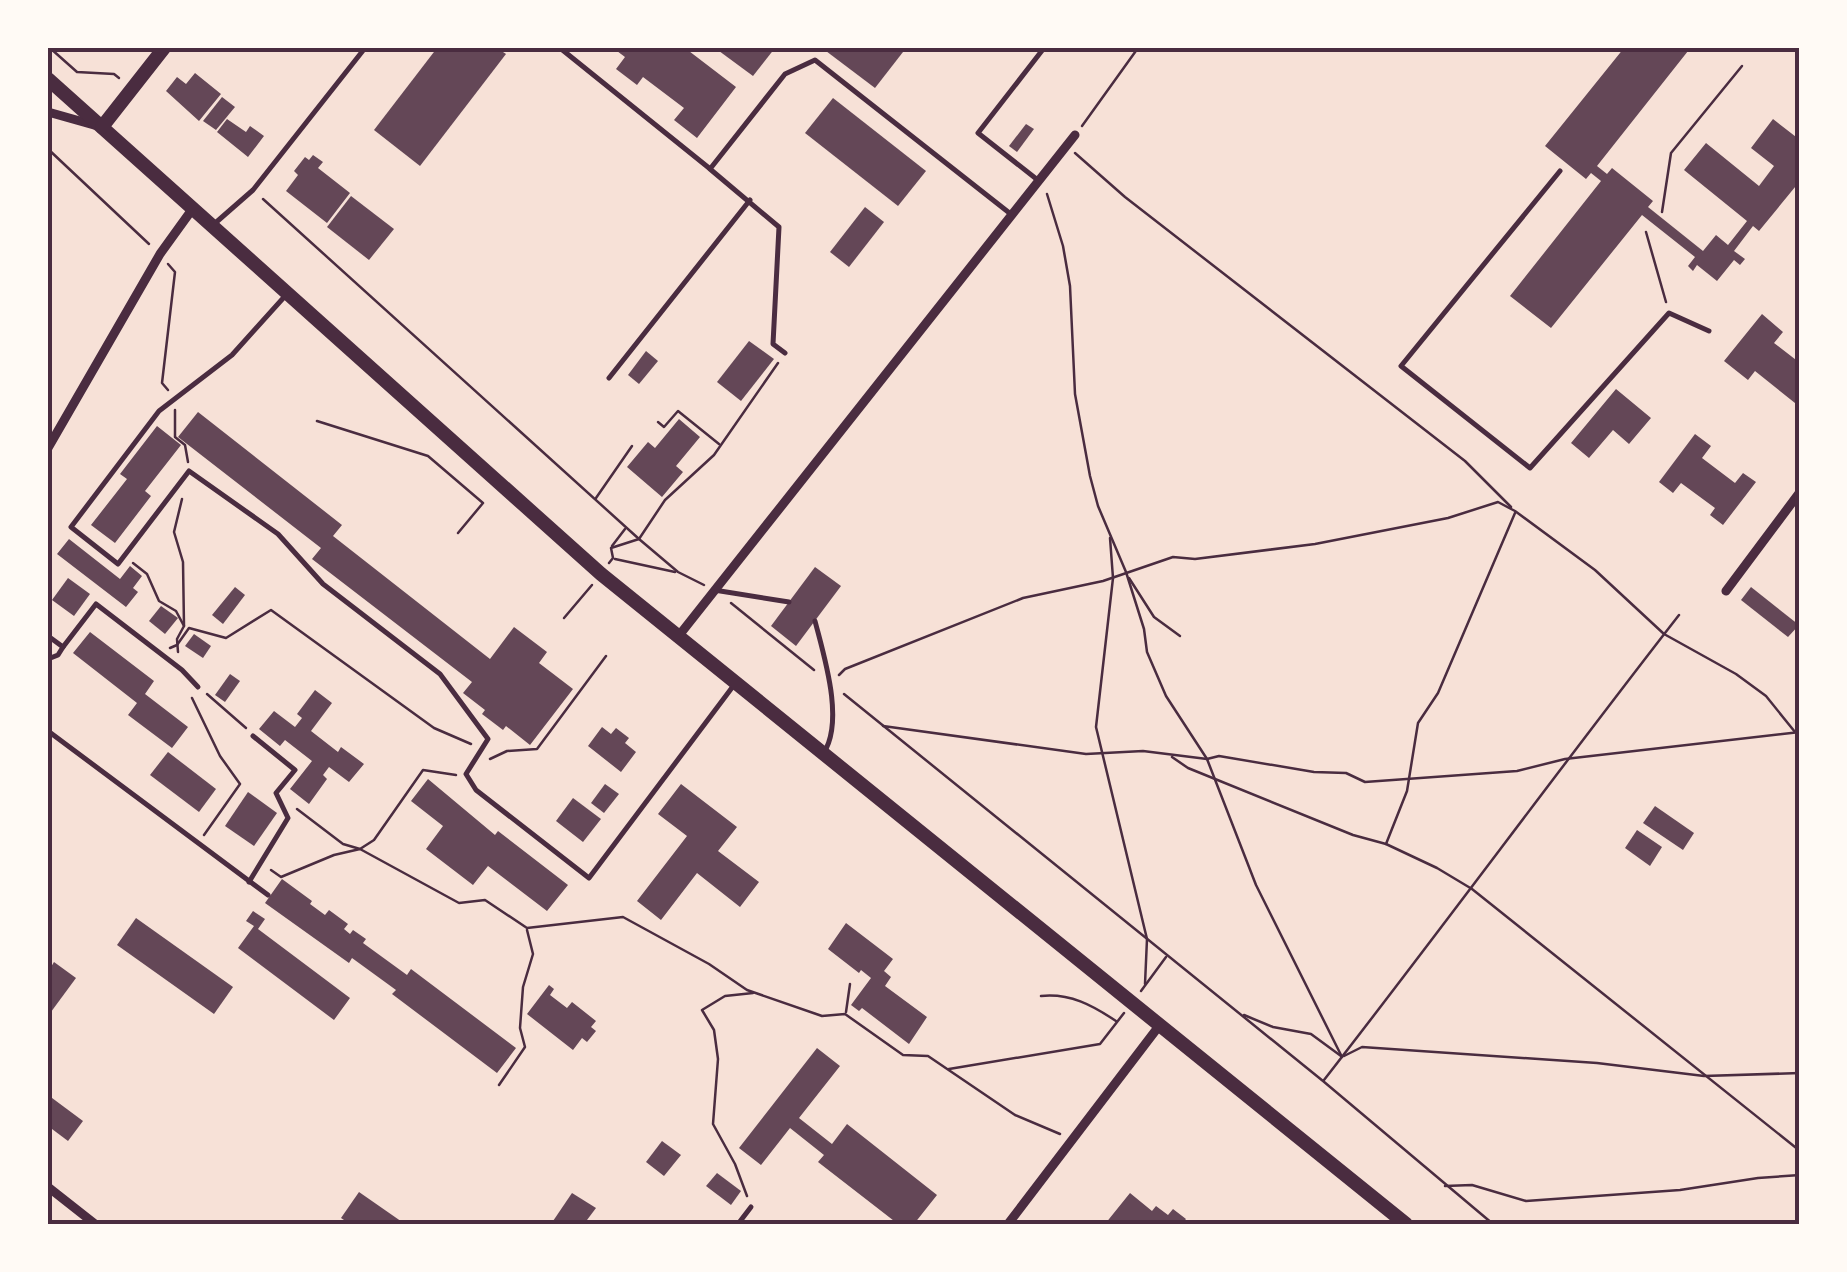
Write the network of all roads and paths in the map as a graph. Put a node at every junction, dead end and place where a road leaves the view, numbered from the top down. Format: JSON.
{"nodes":[{"id":1,"x":50,"y":48,"type":"edge"},
{"id":2,"x":164,"y":48,"type":"edge"},
{"id":3,"x":364,"y":48,"type":"edge"},
{"id":4,"x":560,"y":48,"type":"edge"},
{"id":5,"x":1044,"y":48,"type":"edge"},
{"id":6,"x":1138,"y":48,"type":"edge"},
{"id":7,"x":1742,"y":66,"type":"dead end"},
{"id":8,"x":48,"y":78,"type":"edge"},
{"id":9,"x":133,"y":90,"type":"junction"},
{"id":10,"x":48,"y":112,"type":"edge"},
{"id":11,"x":102,"y":127,"type":"junction"},
{"id":12,"x":1075,"y":135,"type":"joint"},
{"id":13,"x":1067,"y":146,"type":"junction"},
{"id":14,"x":48,"y":150,"type":"edge"},
{"id":15,"x":710,"y":169,"type":"junction"},
{"id":16,"x":1560,"y":172,"type":"dead end"},
{"id":17,"x":1040,"y":179,"type":"junction"},
{"id":18,"x":253,"y":190,"type":"junction"},
{"id":19,"x":750,"y":200,"type":"junction"},
{"id":20,"x":192,"y":211,"type":"junction"},
{"id":21,"x":1662,"y":212,"type":"dead end"},
{"id":22,"x":1012,"y":215,"type":"junction"},
{"id":23,"x":211,"y":227,"type":"junction"},
{"id":24,"x":1646,"y":232,"type":"dead end"},
{"id":25,"x":160,"y":254,"type":"junction"},
{"id":26,"x":286,"y":296,"type":"junction"},
{"id":27,"x":1670,"y":314,"type":"junction"},
{"id":28,"x":1709,"y":331,"type":"dead end"},
{"id":29,"x":786,"y":353,"type":"joint"},
{"id":30,"x":609,"y":378,"type":"dead end"},
{"id":31,"x":176,"y":398,"type":"junction"},
{"id":32,"x":317,"y":421,"type":"dead end"},
{"id":33,"x":658,"y":422,"type":"dead end"},
{"id":34,"x":720,"y":445,"type":"junction"},
{"id":35,"x":632,"y":446,"type":"dead end"},
{"id":36,"x":48,"y":448,"type":"edge"},
{"id":37,"x":189,"y":471,"type":"junction"},
{"id":38,"x":1800,"y":492,"type":"edge"},
{"id":39,"x":595,"y":499,"type":"junction"},
{"id":40,"x":1516,"y":511,"type":"junction"},
{"id":41,"x":626,"y":527,"type":"junction"},
{"id":42,"x":458,"y":533,"type":"dead end"},
{"id":43,"x":1110,"y":536,"type":"junction"},
{"id":44,"x":639,"y":539,"type":"junction"},
{"id":45,"x":611,"y":548,"type":"dead end"},
{"id":46,"x":124,"y":557,"type":"junction"},
{"id":47,"x":613,"y":558,"type":"dead end"},
{"id":48,"x":678,"y":572,"type":"junction"},
{"id":49,"x":1126,"y":572,"type":"junction"},
{"id":50,"x":1112,"y":578,"type":"junction"},
{"id":51,"x":714,"y":590,"type":"junction"},
{"id":52,"x":1726,"y":591,"type":"dead end"},
{"id":53,"x":789,"y":602,"type":"dead end"},
{"id":54,"x":1679,"y":615,"type":"dead end"},
{"id":55,"x":815,"y":621,"type":"dead end"},
{"id":56,"x":184,"y":626,"type":"junction"},
{"id":57,"x":1664,"y":634,"type":"junction"},
{"id":58,"x":48,"y":636,"type":"edge"},
{"id":59,"x":1180,"y":636,"type":"dead end"},
{"id":60,"x":677,"y":638,"type":"junction"},
{"id":61,"x":177,"y":645,"type":"junction"},
{"id":62,"x":63,"y":647,"type":"junction"},
{"id":63,"x":160,"y":654,"type":"junction"},
{"id":64,"x":606,"y":656,"type":"dead end"},
{"id":65,"x":48,"y":659,"type":"edge"},
{"id":66,"x":182,"y":670,"type":"junction"},
{"id":67,"x":831,"y":683,"type":"junction"},
{"id":68,"x":734,"y":685,"type":"junction"},
{"id":69,"x":198,"y":687,"type":"joint"},
{"id":70,"x":191,"y":696,"type":"dead end"},
{"id":71,"x":882,"y":726,"type":"junction"},
{"id":72,"x":48,"y":731,"type":"edge"},
{"id":73,"x":1797,"y":732,"type":"edge"},
{"id":74,"x":253,"y":736,"type":"joint"},
{"id":75,"x":484,"y":746,"type":"junction"},
{"id":76,"x":507,"y":751,"type":"junction"},
{"id":77,"x":1101,"y":753,"type":"junction"},
{"id":78,"x":1169,"y":754,"type":"junction"},
{"id":79,"x":822,"y":756,"type":"junction"},
{"id":80,"x":1207,"y":759,"type":"junction"},
{"id":81,"x":1565,"y":759,"type":"junction"},
{"id":82,"x":470,"y":768,"type":"junction"},
{"id":83,"x":1214,"y":777,"type":"junction"},
{"id":84,"x":1409,"y":779,"type":"junction"},
{"id":85,"x":276,"y":793,"type":"junction"},
{"id":86,"x":197,"y":844,"type":"junction"},
{"id":87,"x":1386,"y":844,"type":"junction"},
{"id":88,"x":360,"y":849,"type":"junction"},
{"id":89,"x":262,"y":864,"type":"junction"},
{"id":90,"x":249,"y":882,"type":"junction"},
{"id":91,"x":1472,"y":889,"type":"junction"},
{"id":92,"x":268,"y":896,"type":"dead end"},
{"id":93,"x":527,"y":928,"type":"junction"},
{"id":94,"x":1147,"y":939,"type":"junction"},
{"id":95,"x":1167,"y":956,"type":"junction"},
{"id":96,"x":850,"y":984,"type":"dead end"},
{"id":97,"x":1145,"y":984,"type":"junction"},
{"id":98,"x":754,"y":993,"type":"junction"},
{"id":99,"x":1041,"y":996,"type":"dead end"},
{"id":100,"x":1132,"y":1004,"type":"junction"},
{"id":101,"x":1238,"y":1013,"type":"junction"},
{"id":102,"x":846,"y":1014,"type":"junction"},
{"id":103,"x":1117,"y":1022,"type":"junction"},
{"id":104,"x":1159,"y":1026,"type":"junction"},
{"id":105,"x":1342,"y":1057,"type":"junction"},
{"id":106,"x":948,"y":1069,"type":"junction"},
{"id":107,"x":1800,"y":1073,"type":"edge"},
{"id":108,"x":1704,"y":1076,"type":"junction"},
{"id":109,"x":1324,"y":1081,"type":"junction"},
{"id":110,"x":498,"y":1085,"type":"dead end"},
{"id":111,"x":1074,"y":1140,"type":"junction"},
{"id":112,"x":1800,"y":1151,"type":"edge"},
{"id":113,"x":1800,"y":1175,"type":"edge"},
{"id":114,"x":1443,"y":1186,"type":"junction"},
{"id":115,"x":48,"y":1187,"type":"edge"},
{"id":116,"x":752,"y":1207,"type":"joint"},
{"id":117,"x":95,"y":1224,"type":"edge"},
{"id":118,"x":738,"y":1224,"type":"edge"},
{"id":119,"x":1008,"y":1224,"type":"edge"},
{"id":120,"x":1406,"y":1224,"type":"edge"},
{"id":121,"x":1493,"y":1224,"type":"edge"}],
"edges":[{"from":1,"to":9,"type":"path"},
{"from":2,"to":9,"type":"main road"},
{"from":3,"to":18,"type":"lane"},
{"from":4,"to":15,"type":"lane"},
{"from":5,"to":17,"type":"lane"},
{"from":6,"to":12,"type":"path"},
{"from":7,"to":21,"type":"path"},
{"from":8,"to":11,"type":"main road"},
{"from":9,"to":11,"type":"main road"},
{"from":10,"to":11,"type":"street"},
{"from":11,"to":20,"type":"main road"},
{"from":12,"to":13,"type":"street"},
{"from":13,"to":17,"type":"street"},
{"from":13,"to":40,"type":"path"},
{"from":14,"to":25,"type":"path"},
{"from":15,"to":19,"type":"lane"},
{"from":15,"to":22,"type":"lane"},
{"from":16,"to":27,"type":"lane"},
{"from":17,"to":22,"type":"street"},
{"from":17,"to":43,"type":"path"},
{"from":18,"to":23,"type":"lane"},
{"from":18,"to":39,"type":"path"},
{"from":19,"to":29,"type":"lane"},
{"from":19,"to":30,"type":"lane"},
{"from":20,"to":23,"type":"main road"},
{"from":20,"to":25,"type":"street"},
{"from":22,"to":51,"type":"street"},
{"from":23,"to":26,"type":"main road"},
{"from":24,"to":27,"type":"path"},
{"from":25,"to":31,"type":"path"},
{"from":25,"to":36,"type":"street"},
{"from":26,"to":31,"type":"lane"},
{"from":26,"to":60,"type":"main road"},
{"from":27,"to":28,"type":"lane"},
{"from":29,"to":34,"type":"path"},
{"from":31,"to":37,"type":"path"},
{"from":31,"to":46,"type":"lane"},
{"from":32,"to":42,"type":"path"},
{"from":33,"to":34,"type":"path"},
{"from":34,"to":44,"type":"path"},
{"from":35,"to":39,"type":"path"},
{"from":37,"to":46,"type":"lane"},
{"from":37,"to":56,"type":"path"},
{"from":37,"to":75,"type":"lane"},
{"from":38,"to":52,"type":"street"},
{"from":39,"to":41,"type":"path"},
{"from":40,"to":49,"type":"path"},
{"from":40,"to":57,"type":"path"},
{"from":40,"to":84,"type":"path"},
{"from":41,"to":44,"type":"path"},
{"from":41,"to":45,"type":"path"},
{"from":43,"to":49,"type":"path"},
{"from":43,"to":50,"type":"path"},
{"from":44,"to":48,"type":"path"},
{"from":46,"to":56,"type":"path"},
{"from":47,"to":48,"type":"path"},
{"from":48,"to":51,"type":"path"},
{"from":49,"to":50,"type":"path"},
{"from":49,"to":59,"type":"path"},
{"from":49,"to":80,"type":"path"},
{"from":50,"to":67,"type":"path"},
{"from":50,"to":77,"type":"path"},
{"from":51,"to":53,"type":"lane"},
{"from":51,"to":60,"type":"street"},
{"from":51,"to":67,"type":"path"},
{"from":54,"to":57,"type":"path"},
{"from":55,"to":67,"type":"lane"},
{"from":56,"to":61,"type":"path"},
{"from":57,"to":73,"type":"path"},
{"from":57,"to":81,"type":"path"},
{"from":58,"to":62,"type":"lane"},
{"from":60,"to":68,"type":"main road"},
{"from":61,"to":63,"type":"path"},
{"from":61,"to":66,"type":"path"},
{"from":61,"to":75,"type":"path"},
{"from":62,"to":63,"type":"lane"},
{"from":62,"to":65,"type":"lane"},
{"from":63,"to":66,"type":"lane"},
{"from":64,"to":76,"type":"path"},
{"from":66,"to":69,"type":"lane"},
{"from":67,"to":71,"type":"path"},
{"from":67,"to":79,"type":"lane"},
{"from":68,"to":79,"type":"main road"},
{"from":68,"to":82,"type":"lane"},
{"from":69,"to":74,"type":"path"},
{"from":70,"to":86,"type":"path"},
{"from":71,"to":77,"type":"path"},
{"from":71,"to":94,"type":"path"},
{"from":72,"to":86,"type":"lane"},
{"from":73,"to":81,"type":"path"},
{"from":74,"to":85,"type":"lane"},
{"from":75,"to":76,"type":"path"},
{"from":75,"to":82,"type":"lane"},
{"from":76,"to":82,"type":"path"},
{"from":77,"to":78,"type":"path"},
{"from":77,"to":94,"type":"path"},
{"from":78,"to":80,"type":"path"},
{"from":78,"to":83,"type":"path"},
{"from":79,"to":100,"type":"main road"},
{"from":80,"to":83,"type":"path"},
{"from":80,"to":84,"type":"path"},
{"from":81,"to":84,"type":"path"},
{"from":81,"to":91,"type":"path"},
{"from":82,"to":88,"type":"path"},
{"from":83,"to":87,"type":"path"},
{"from":83,"to":105,"type":"path"},
{"from":84,"to":87,"type":"path"},
{"from":85,"to":88,"type":"path"},
{"from":85,"to":89,"type":"lane"},
{"from":86,"to":90,"type":"lane"},
{"from":87,"to":91,"type":"path"},
{"from":88,"to":89,"type":"path"},
{"from":88,"to":93,"type":"path"},
{"from":89,"to":90,"type":"lane"},
{"from":90,"to":92,"type":"lane"},
{"from":91,"to":105,"type":"path"},
{"from":91,"to":108,"type":"path"},
{"from":93,"to":98,"type":"path"},
{"from":93,"to":110,"type":"path"},
{"from":94,"to":95,"type":"path"},
{"from":94,"to":97,"type":"path"},
{"from":95,"to":97,"type":"path"},
{"from":95,"to":101,"type":"path"},
{"from":96,"to":102,"type":"path"},
{"from":97,"to":100,"type":"path"},
{"from":98,"to":102,"type":"path"},
{"from":98,"to":116,"type":"path"},
{"from":99,"to":103,"type":"path"},
{"from":100,"to":103,"type":"path"},
{"from":100,"to":104,"type":"main road"},
{"from":101,"to":105,"type":"path"},
{"from":101,"to":109,"type":"path"},
{"from":102,"to":106,"type":"path"},
{"from":103,"to":106,"type":"path"},
{"from":104,"to":111,"type":"street"},
{"from":104,"to":120,"type":"main road"},
{"from":105,"to":108,"type":"path"},
{"from":105,"to":109,"type":"path"},
{"from":106,"to":111,"type":"path"},
{"from":107,"to":108,"type":"path"},
{"from":108,"to":112,"type":"path"},
{"from":109,"to":114,"type":"path"},
{"from":111,"to":119,"type":"street"},
{"from":113,"to":114,"type":"path"},
{"from":114,"to":121,"type":"path"},
{"from":115,"to":117,"type":"street"},
{"from":116,"to":118,"type":"lane"}]}
